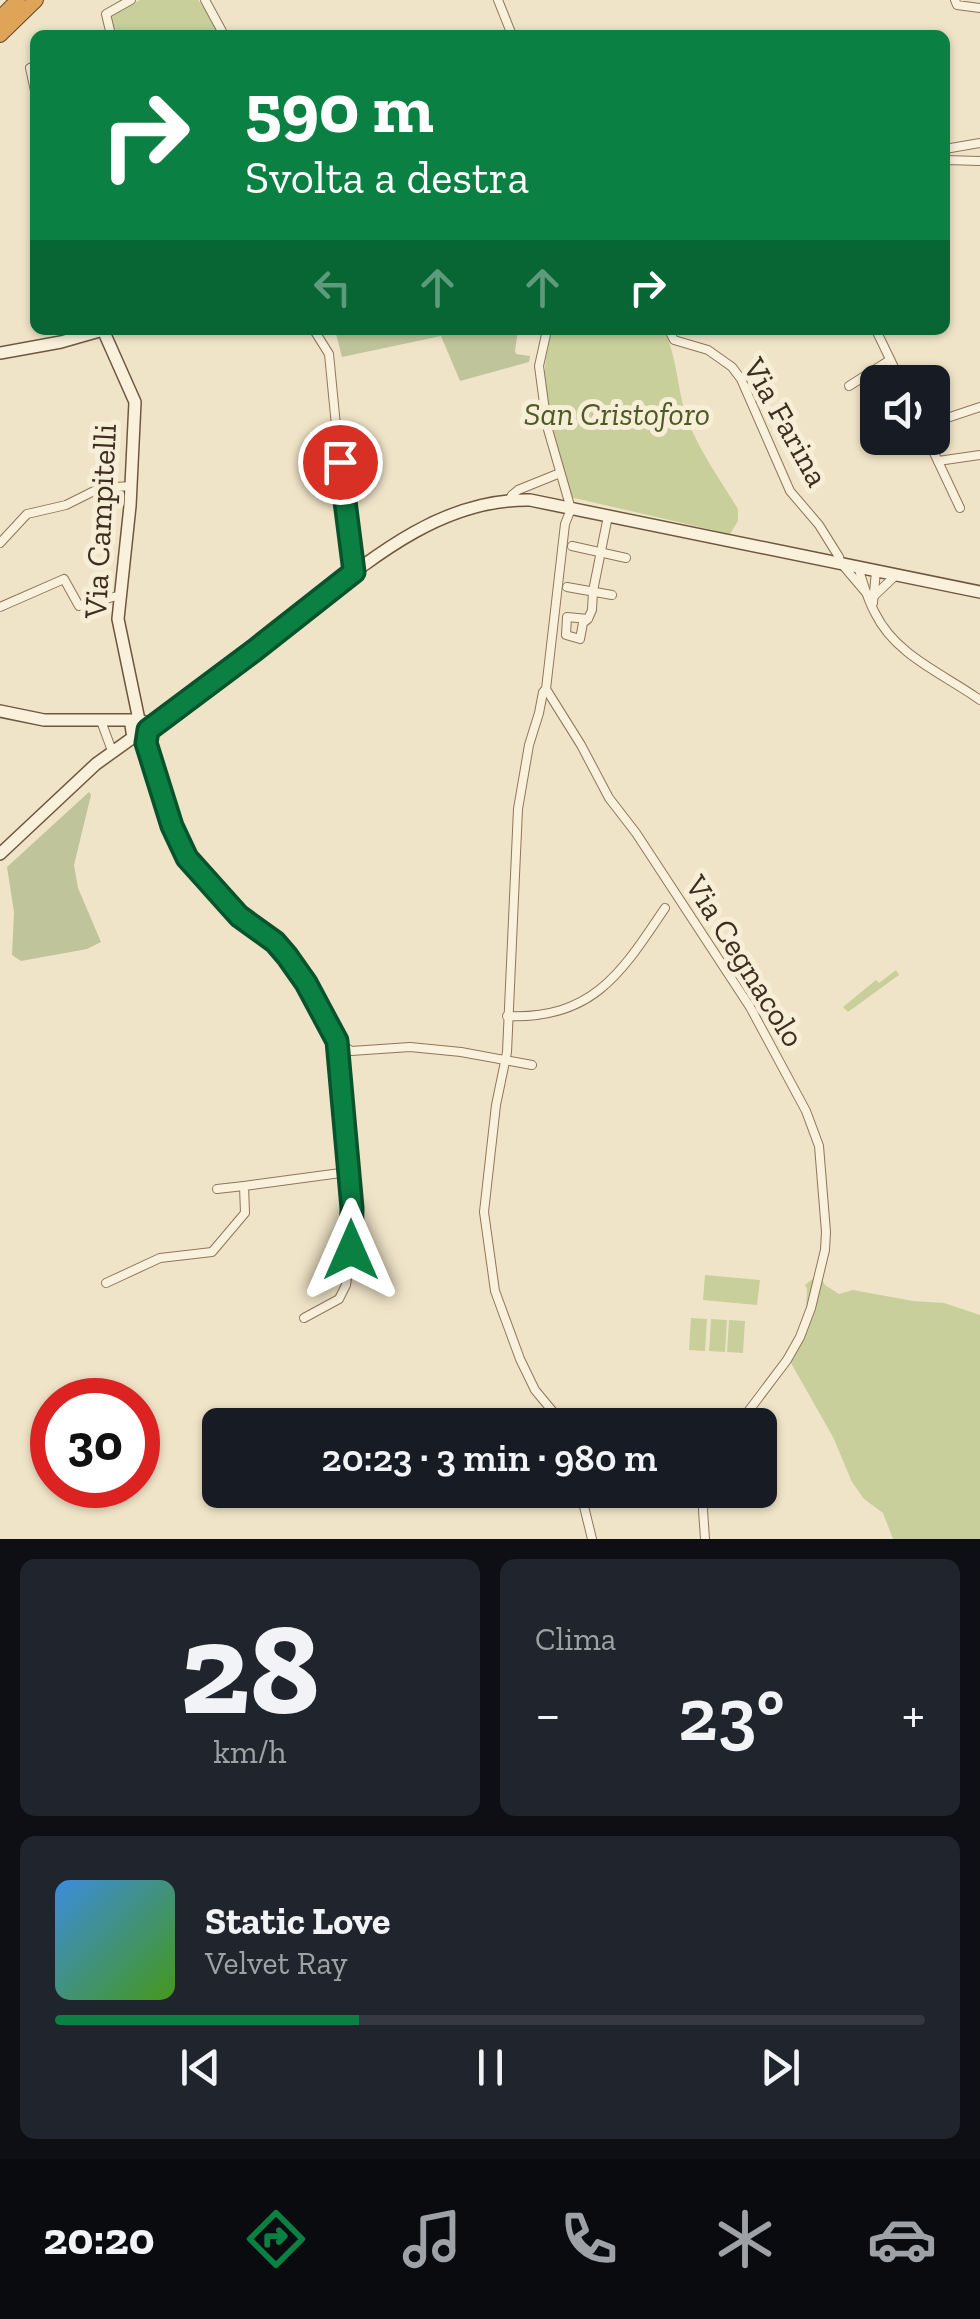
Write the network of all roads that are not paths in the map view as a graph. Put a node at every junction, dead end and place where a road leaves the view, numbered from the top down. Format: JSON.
{"nodes":[{"id":1,"x":18,"y":0,"type":"edge"},
{"id":2,"x":36,"y":0,"type":"edge"},
{"id":3,"x":131,"y":0,"type":"edge"},
{"id":4,"x":205,"y":0,"type":"edge"},
{"id":5,"x":498,"y":0,"type":"edge"},
{"id":6,"x":955,"y":0,"type":"edge"},
{"id":7,"x":980,"y":8,"type":"edge"},
{"id":8,"x":0,"y":18,"type":"edge"},
{"id":9,"x":110,"y":30,"type":"edge"},
{"id":10,"x":221,"y":30,"type":"edge"},
{"id":11,"x":510,"y":30,"type":"edge"},
{"id":12,"x":0,"y":36,"type":"edge"},
{"id":13,"x":980,"y":143,"type":"edge"},
{"id":14,"x":950,"y":148,"type":"edge"},
{"id":15,"x":950,"y":160,"type":"edge"},
{"id":16,"x":980,"y":160,"type":"edge"},
{"id":17,"x":86,"y":335,"type":"edge"},
{"id":18,"x":105,"y":335,"type":"edge"},
{"id":19,"x":317,"y":335,"type":"edge"},
{"id":20,"x":545,"y":335,"type":"edge"},
{"id":21,"x":672,"y":335,"type":"edge"},
{"id":22,"x":878,"y":335,"type":"edge"},
{"id":23,"x":0,"y":353,"type":"edge"},
{"id":24,"x":890,"y":360,"type":"junction"},
{"id":25,"x":892,"y":365,"type":"edge"},
{"id":26,"x":849,"y":386,"type":"dead end"},
{"id":27,"x":980,"y":407,"type":"edge"},
{"id":28,"x":950,"y":417,"type":"edge"},
{"id":29,"x":935,"y":455,"type":"edge"},
{"id":30,"x":980,"y":455,"type":"edge"},
{"id":31,"x":938,"y":461,"type":"junction"},
{"id":32,"x":560,"y":474,"type":"junction"},
{"id":33,"x":131,"y":486,"type":"junction"},
{"id":34,"x":510,"y":499,"type":"junction"},
{"id":35,"x":960,"y":508,"type":"dead end"},
{"id":36,"x":571,"y":509,"type":"junction"},
{"id":37,"x":608,"y":516,"type":"junction"},
{"id":38,"x":0,"y":543,"type":"edge"},
{"id":39,"x":572,"y":546,"type":"dead end"},
{"id":40,"x":600,"y":552,"type":"junction"},
{"id":41,"x":626,"y":558,"type":"dead end"},
{"id":42,"x":840,"y":562,"type":"junction"},
{"id":43,"x":858,"y":567,"type":"junction"},
{"id":44,"x":876,"y":571,"type":"junction"},
{"id":45,"x":354,"y":572,"type":"junction"},
{"id":46,"x":896,"y":575,"type":"junction"},
{"id":47,"x":567,"y":587,"type":"dead end"},
{"id":48,"x":593,"y":591,"type":"junction"},
{"id":49,"x":980,"y":592,"type":"edge"},
{"id":50,"x":121,"y":595,"type":"junction"},
{"id":51,"x":612,"y":595,"type":"dead end"},
{"id":52,"x":871,"y":596,"type":"junction"},
{"id":53,"x":0,"y":607,"type":"edge"},
{"id":54,"x":588,"y":619,"type":"dead end"},
{"id":55,"x":546,"y":688,"type":"junction"},
{"id":56,"x":980,"y":700,"type":"edge"},
{"id":57,"x":0,"y":711,"type":"edge"},
{"id":58,"x":106,"y":721,"type":"junction"},
{"id":59,"x":138,"y":727,"type":"junction"},
{"id":60,"x":110,"y":748,"type":"junction"},
{"id":61,"x":102,"y":760,"type":"junction"},
{"id":62,"x":0,"y":854,"type":"edge"},
{"id":63,"x":665,"y":908,"type":"dead end"},
{"id":64,"x":507,"y":1016,"type":"junction"},
{"id":65,"x":337,"y":1041,"type":"junction"},
{"id":66,"x":504,"y":1061,"type":"junction"},
{"id":67,"x":532,"y":1065,"type":"dead end"},
{"id":68,"x":348,"y":1172,"type":"junction"},
{"id":69,"x":244,"y":1186,"type":"junction"},
{"id":70,"x":217,"y":1189,"type":"dead end"},
{"id":71,"x":106,"y":1283,"type":"dead end"},
{"id":72,"x":304,"y":1318,"type":"dead end"},
{"id":73,"x":550,"y":1408,"type":"edge"},
{"id":74,"x":751,"y":1408,"type":"edge"},
{"id":75,"x":584,"y":1508,"type":"edge"},
{"id":76,"x":703,"y":1508,"type":"edge"},
{"id":77,"x":592,"y":1539,"type":"edge"},
{"id":78,"x":705,"y":1539,"type":"edge"}],
"edges":[{"from":1,"to":8,"type":"highway"},
{"from":2,"to":12,"type":"highway"},
{"from":3,"to":9,"type":"street"},
{"from":4,"to":10,"type":"street"},
{"from":5,"to":11,"type":"street"},
{"from":6,"to":7,"type":"street"},
{"from":13,"to":14,"type":"street"},
{"from":15,"to":16,"type":"street"},
{"from":17,"to":23,"type":"main road"},
{"from":18,"to":33,"type":"main road","name":"Via Campitelli"},
{"from":19,"to":45,"type":"street"},
{"from":20,"to":32,"type":"street"},
{"from":21,"to":42,"type":"street","name":"Via Farina"},
{"from":22,"to":24,"type":"street"},
{"from":24,"to":25,"type":"street"},
{"from":24,"to":26,"type":"street"},
{"from":27,"to":28,"type":"street"},
{"from":29,"to":31,"type":"street"},
{"from":30,"to":31,"type":"street"},
{"from":31,"to":35,"type":"street"},
{"from":32,"to":34,"type":"street"},
{"from":32,"to":36,"type":"street"},
{"from":33,"to":38,"type":"street"},
{"from":33,"to":50,"type":"main road","name":"Via Campitelli"},
{"from":34,"to":36,"type":"main road"},
{"from":34,"to":45,"type":"main road"},
{"from":36,"to":37,"type":"main road"},
{"from":36,"to":55,"type":"street"},
{"from":37,"to":40,"type":"street"},
{"from":37,"to":42,"type":"main road"},
{"from":39,"to":40,"type":"street"},
{"from":40,"to":41,"type":"street"},
{"from":40,"to":48,"type":"street"},
{"from":42,"to":43,"type":"main road"},
{"from":42,"to":52,"type":"street","name":"Via Farina"},
{"from":43,"to":44,"type":"main road"},
{"from":43,"to":52,"type":"street"},
{"from":44,"to":46,"type":"main road"},
{"from":44,"to":52,"type":"street"},
{"from":45,"to":59,"type":"main road"},
{"from":46,"to":49,"type":"main road"},
{"from":46,"to":52,"type":"street"},
{"from":47,"to":48,"type":"street"},
{"from":48,"to":51,"type":"street"},
{"from":48,"to":54,"type":"street"},
{"from":50,"to":53,"type":"street"},
{"from":50,"to":59,"type":"main road","name":"Via Campitelli"},
{"from":52,"to":56,"type":"street"},
{"from":55,"to":64,"type":"street"},
{"from":55,"to":74,"type":"street","name":"Via Cegnacolo"},
{"from":57,"to":58,"type":"main road"},
{"from":58,"to":59,"type":"main road"},
{"from":58,"to":60,"type":"street"},
{"from":59,"to":60,"type":"main road"},
{"from":59,"to":61,"type":"main road"},
{"from":59,"to":65,"type":"street"},
{"from":60,"to":61,"type":"main road"},
{"from":61,"to":62,"type":"main road"},
{"from":63,"to":64,"type":"street"},
{"from":64,"to":66,"type":"street"},
{"from":65,"to":66,"type":"street"},
{"from":65,"to":68,"type":"street"},
{"from":66,"to":67,"type":"street"},
{"from":66,"to":73,"type":"street"},
{"from":68,"to":69,"type":"street"},
{"from":68,"to":72,"type":"street"},
{"from":69,"to":70,"type":"street"},
{"from":69,"to":71,"type":"street"},
{"from":75,"to":77,"type":"street"},
{"from":76,"to":78,"type":"street"}]}
